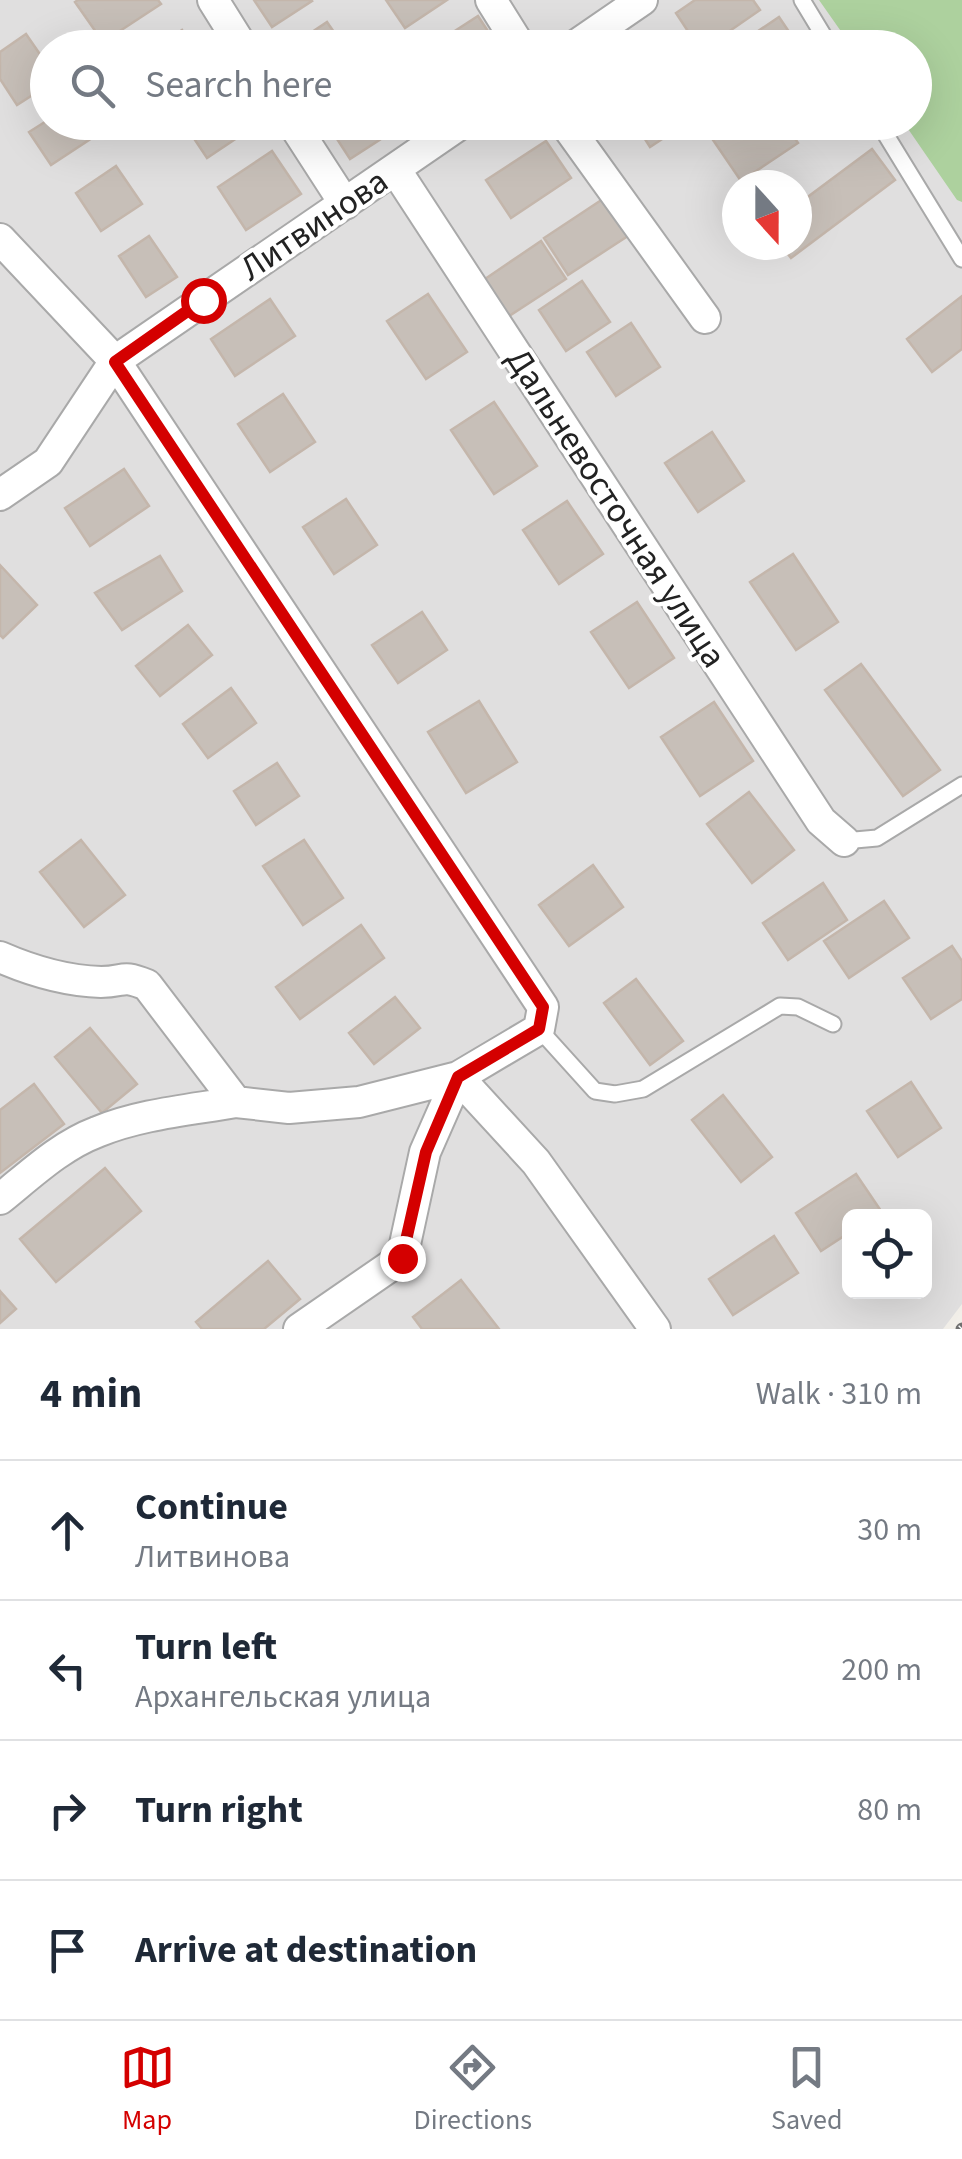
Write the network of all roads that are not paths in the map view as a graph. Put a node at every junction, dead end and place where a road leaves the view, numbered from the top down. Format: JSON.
{"nodes":[{"id":1,"x":213,"y":0,"type":"edge"},
{"id":2,"x":491,"y":0,"type":"edge"},
{"id":3,"x":642,"y":0,"type":"edge"},
{"id":4,"x":802,"y":0,"type":"edge"},
{"id":5,"x":232,"y":30,"type":"edge"},
{"id":6,"x":510,"y":30,"type":"edge"},
{"id":7,"x":598,"y":30,"type":"edge"},
{"id":8,"x":821,"y":30,"type":"edge"},
{"id":9,"x":304,"y":140,"type":"edge"},
{"id":10,"x":437,"y":140,"type":"edge"},
{"id":11,"x":577,"y":140,"type":"edge"},
{"id":12,"x":889,"y":140,"type":"edge"},
{"id":13,"x":395,"y":169,"type":"junction"},
{"id":14,"x":345,"y":204,"type":"junction"},
{"id":15,"x":0,"y":239,"type":"edge"},
{"id":16,"x":962,"y":259,"type":"edge"},
{"id":17,"x":705,"y":318,"type":"dead end"},
{"id":18,"x":115,"y":362,"type":"junction"},
{"id":19,"x":0,"y":495,"type":"edge"},
{"id":20,"x":962,"y":785,"type":"edge"},
{"id":21,"x":844,"y":841,"type":"joint"},
{"id":22,"x":0,"y":957,"type":"edge"},
{"id":23,"x":541,"y":1018,"type":"junction"},
{"id":24,"x":832,"y":1024,"type":"dead end"},
{"id":25,"x":458,"y":1077,"type":"junction"},
{"id":26,"x":236,"y":1102,"type":"junction"},
{"id":27,"x":0,"y":1200,"type":"edge"},
{"id":28,"x":299,"y":1329,"type":"edge"},
{"id":29,"x":655,"y":1329,"type":"edge"}],
"edges":[{"from":1,"to":5,"type":"street"},
{"from":2,"to":6,"type":"street"},
{"from":3,"to":7,"type":"street"},
{"from":4,"to":8,"type":"lane"},
{"from":9,"to":14,"type":"street"},
{"from":10,"to":13,"type":"street","name":"Литвинова"},
{"from":11,"to":17,"type":"street"},
{"from":12,"to":16,"type":"lane"},
{"from":13,"to":14,"type":"street","name":"Литвинова"},
{"from":13,"to":21,"type":"street","name":"Дальневосточная улица"},
{"from":14,"to":18,"type":"street","name":"Литвинова"},
{"from":15,"to":18,"type":"street"},
{"from":18,"to":19,"type":"street","name":"Литвинова"},
{"from":18,"to":23,"type":"street"},
{"from":20,"to":21,"type":"lane"},
{"from":22,"to":26,"type":"street"},
{"from":23,"to":24,"type":"lane"},
{"from":23,"to":25,"type":"street"},
{"from":25,"to":26,"type":"street"},
{"from":25,"to":28,"type":"street"},
{"from":25,"to":29,"type":"street"},
{"from":26,"to":27,"type":"street"}]}
